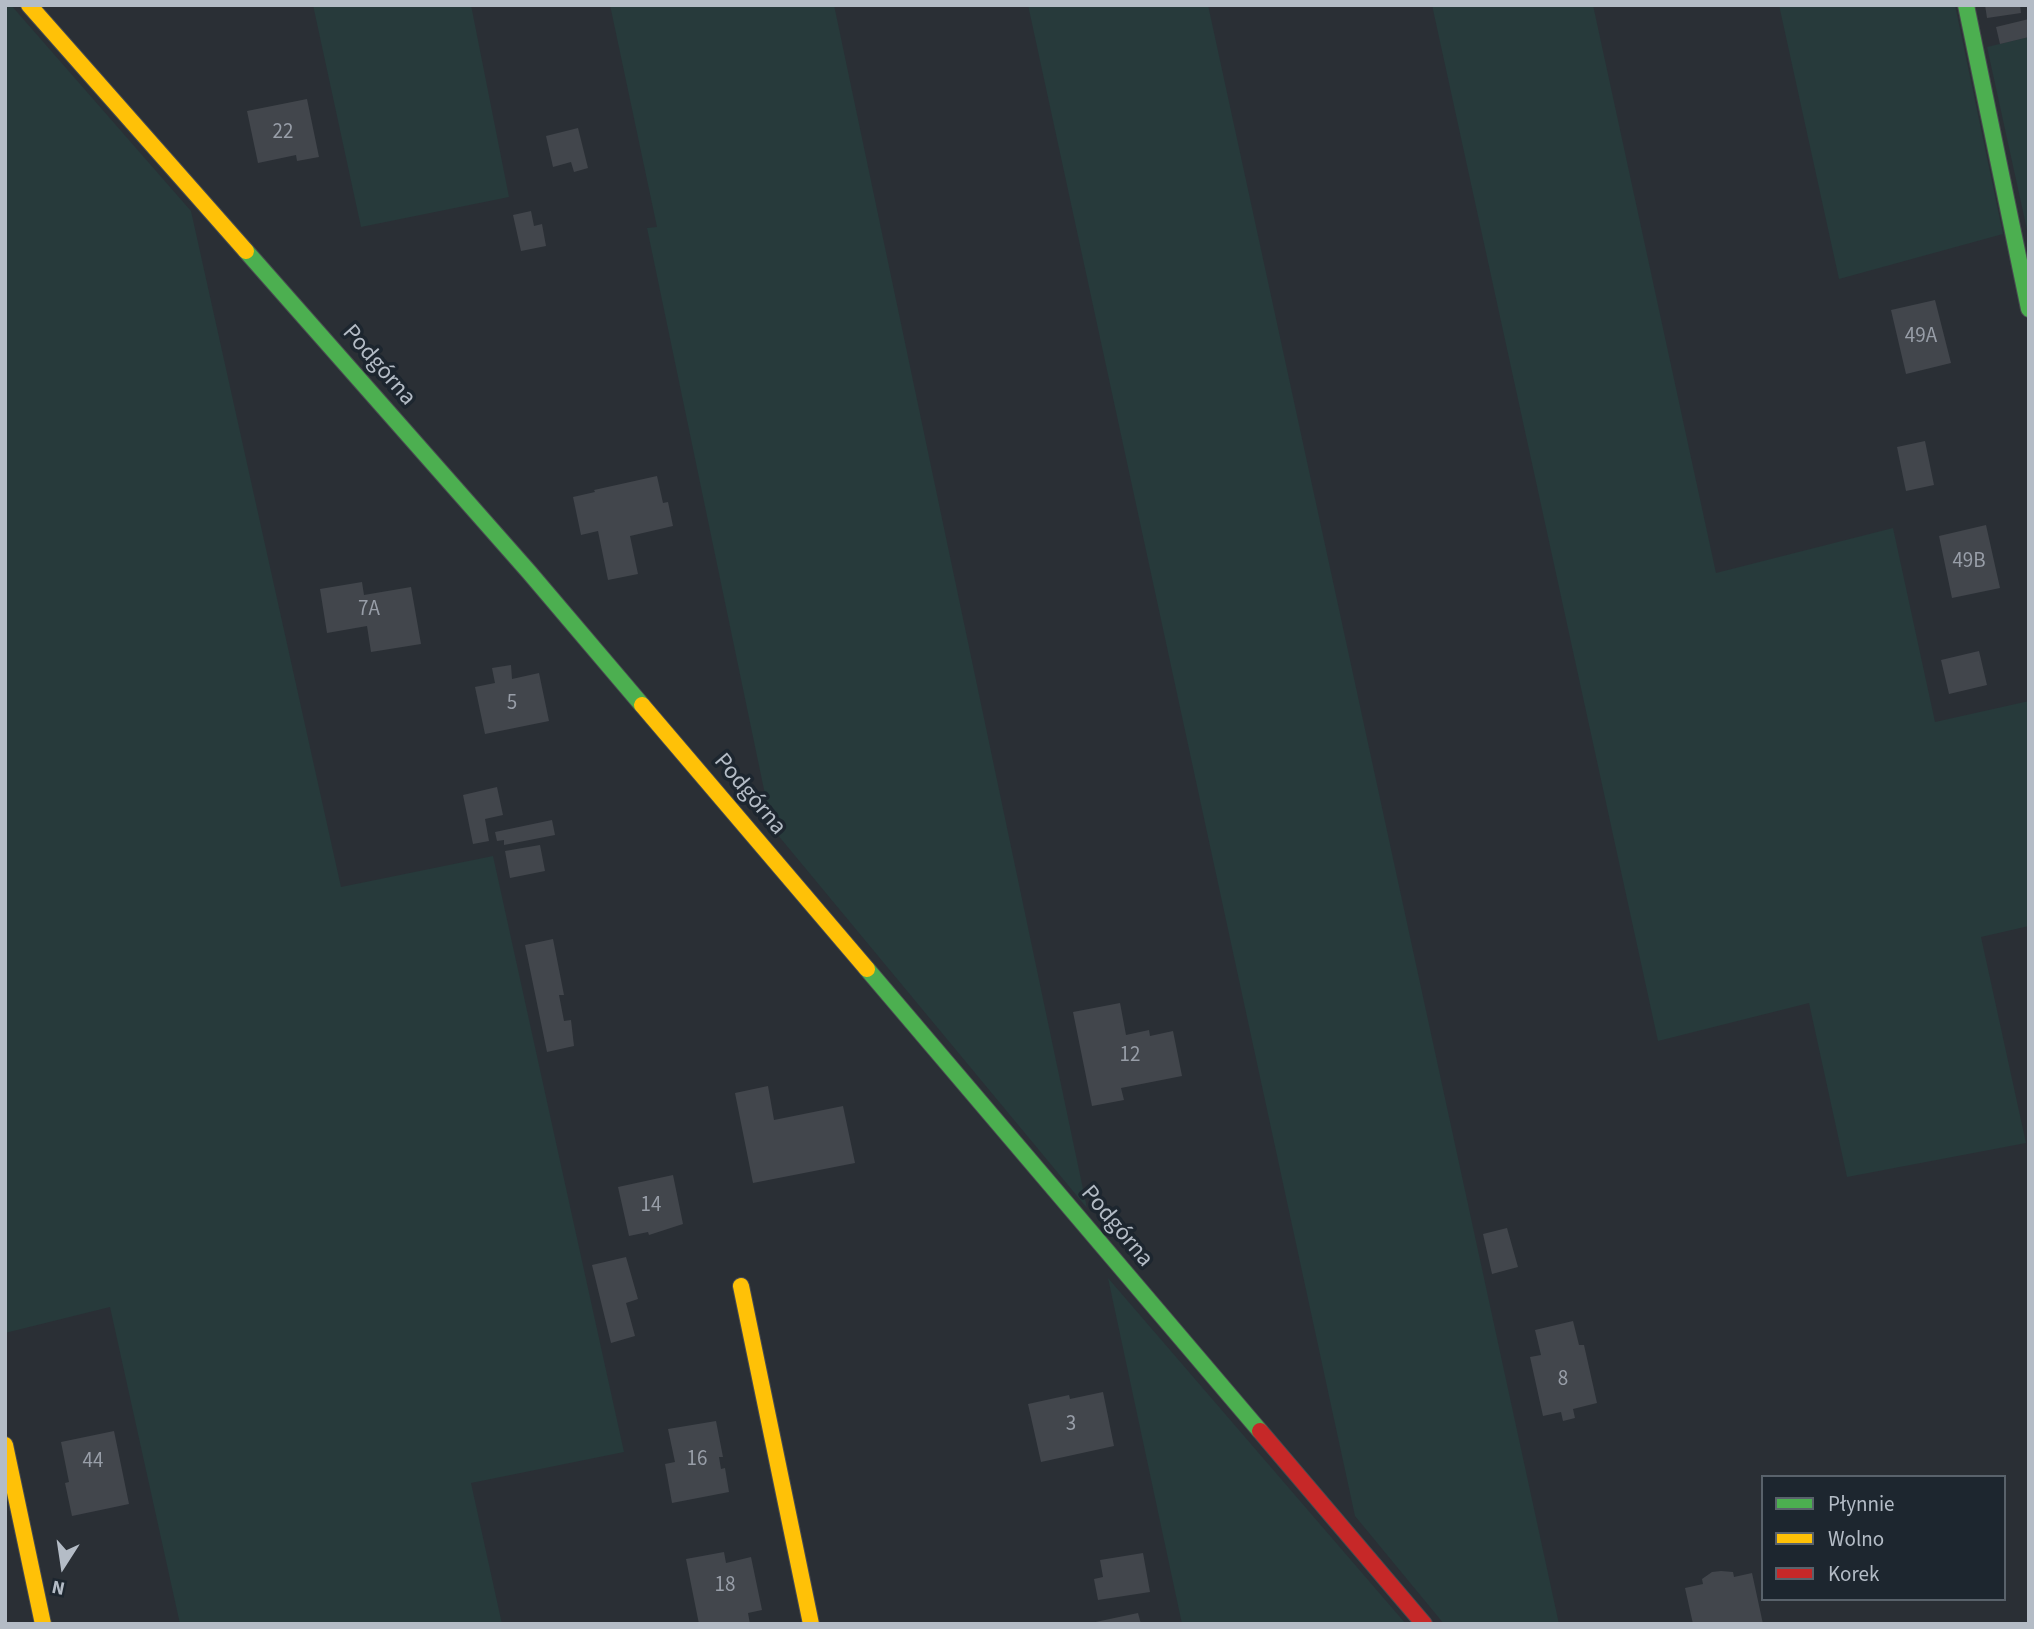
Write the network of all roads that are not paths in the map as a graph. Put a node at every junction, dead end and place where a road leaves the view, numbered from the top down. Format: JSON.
{"nodes":[{"id":1,"x":29,"y":5,"type":"edge"},
{"id":2,"x":1966,"y":5,"type":"edge"},
{"id":3,"x":2029,"y":309,"type":"edge"},
{"id":4,"x":741,"y":1286,"type":"dead end"},
{"id":5,"x":5,"y":1445,"type":"edge"},
{"id":6,"x":43,"y":1624,"type":"edge"},
{"id":7,"x":811,"y":1624,"type":"edge"},
{"id":8,"x":1424,"y":1624,"type":"edge"}],
"edges":[{"from":1,"to":8,"type":"street","name":"Podgórna"},
{"from":2,"to":3,"type":"street"},
{"from":4,"to":7,"type":"street"},
{"from":5,"to":6,"type":"street"}]}
